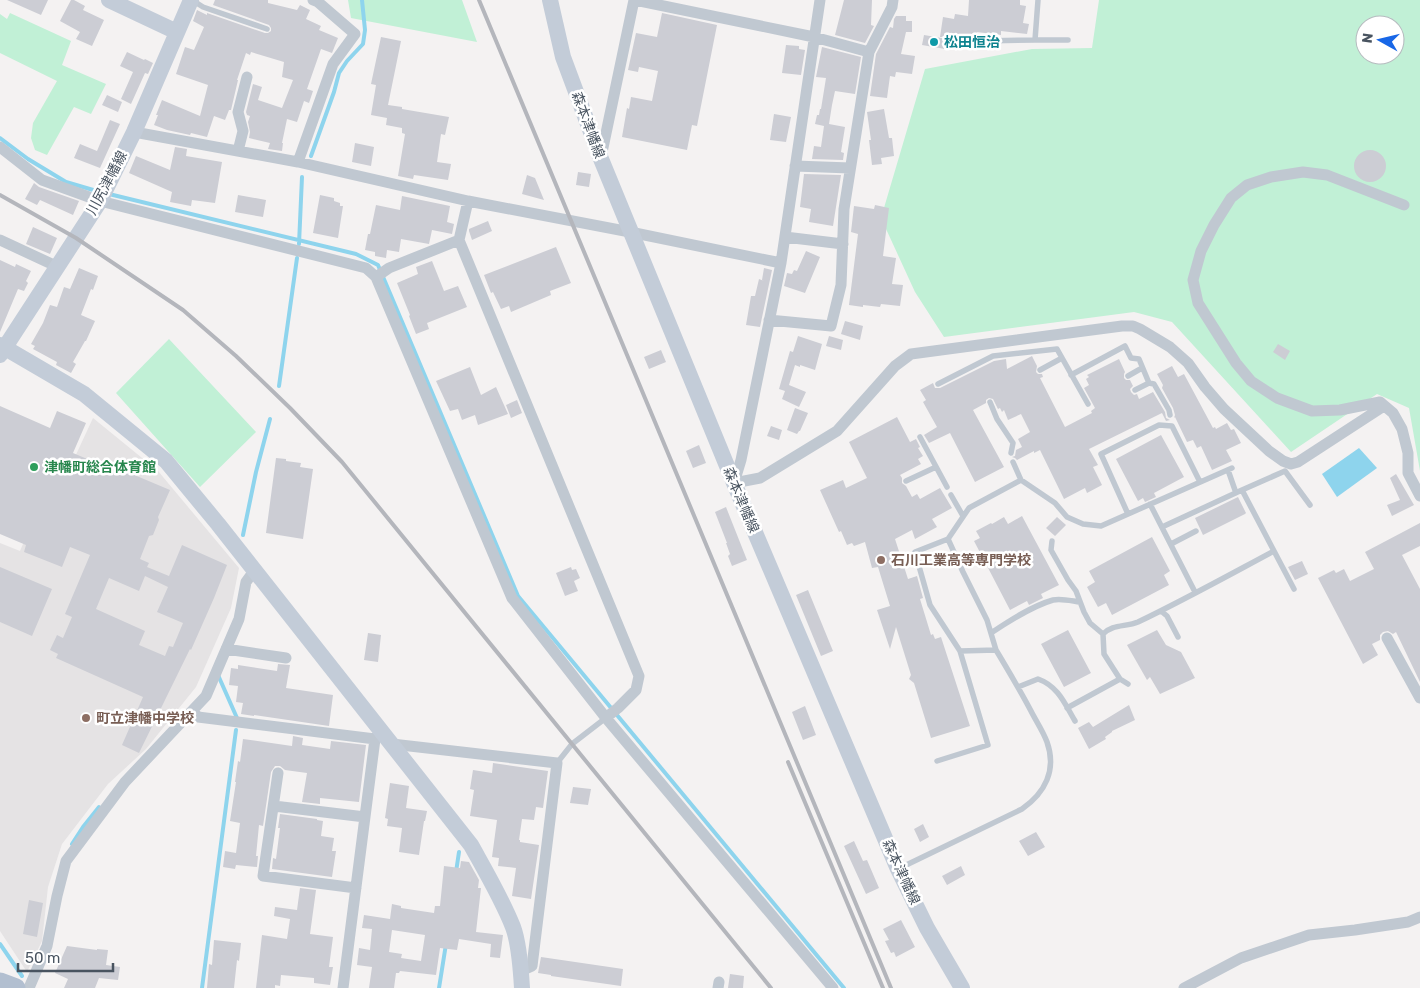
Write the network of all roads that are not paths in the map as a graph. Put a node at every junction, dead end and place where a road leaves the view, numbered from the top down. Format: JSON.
{"nodes":[{"id":1,"x":109,"y":0,"type":"edge"},
{"id":2,"x":192,"y":0,"type":"edge"},
{"id":3,"x":313,"y":0,"type":"edge"},
{"id":4,"x":550,"y":0,"type":"edge"},
{"id":5,"x":635,"y":0,"type":"edge"},
{"id":6,"x":820,"y":0,"type":"edge"},
{"id":7,"x":892,"y":0,"type":"edge"},
{"id":8,"x":1038,"y":0,"type":"edge"},
{"id":9,"x":267,"y":29,"type":"dead end"},
{"id":10,"x":177,"y":32,"type":"junction"},
{"id":11,"x":814,"y":37,"type":"junction"},
{"id":12,"x":1035,"y":40,"type":"junction"},
{"id":13,"x":1068,"y":40,"type":"dead end"},
{"id":14,"x":981,"y":41,"type":"dead end"},
{"id":15,"x":869,"y":52,"type":"junction"},
{"id":16,"x":247,"y":78,"type":"dead end"},
{"id":17,"x":134,"y":132,"type":"junction"},
{"id":18,"x":0,"y":147,"type":"edge"},
{"id":19,"x":238,"y":151,"type":"junction"},
{"id":20,"x":601,"y":159,"type":"junction"},
{"id":21,"x":298,"y":162,"type":"junction"},
{"id":22,"x":795,"y":166,"type":"junction"},
{"id":23,"x":850,"y":168,"type":"junction"},
{"id":24,"x":103,"y":194,"type":"junction"},
{"id":25,"x":468,"y":201,"type":"junction"},
{"id":26,"x":1404,"y":205,"type":"dead end"},
{"id":27,"x":630,"y":232,"type":"junction"},
{"id":28,"x":785,"y":237,"type":"junction"},
{"id":29,"x":0,"y":240,"type":"edge"},
{"id":30,"x":459,"y":240,"type":"junction"},
{"id":31,"x":843,"y":244,"type":"junction"},
{"id":32,"x":781,"y":264,"type":"junction"},
{"id":33,"x":56,"y":266,"type":"junction"},
{"id":34,"x":377,"y":276,"type":"junction"},
{"id":35,"x":769,"y":320,"type":"junction"},
{"id":36,"x":2,"y":349,"type":"edge"},
{"id":37,"x":1062,"y":358,"type":"junction"},
{"id":38,"x":1142,"y":368,"type":"junction"},
{"id":39,"x":1040,"y":370,"type":"dead end"},
{"id":40,"x":1071,"y":375,"type":"junction"},
{"id":41,"x":1128,"y":376,"type":"dead end"},
{"id":42,"x":1149,"y":383,"type":"junction"},
{"id":43,"x":938,"y":384,"type":"dead end"},
{"id":44,"x":1135,"y":390,"type":"dead end"},
{"id":45,"x":990,"y":402,"type":"dead end"},
{"id":46,"x":1088,"y":404,"type":"dead end"},
{"id":47,"x":1384,"y":406,"type":"junction"},
{"id":48,"x":1172,"y":426,"type":"junction"},
{"id":49,"x":920,"y":438,"type":"dead end"},
{"id":50,"x":1011,"y":453,"type":"dead end"},
{"id":51,"x":1013,"y":462,"type":"dead end"},
{"id":52,"x":936,"y":467,"type":"junction"},
{"id":53,"x":1021,"y":480,"type":"junction"},
{"id":54,"x":906,"y":481,"type":"dead end"},
{"id":55,"x":1200,"y":482,"type":"junction"},
{"id":56,"x":734,"y":483,"type":"junction"},
{"id":57,"x":947,"y":487,"type":"dead end"},
{"id":58,"x":1239,"y":491,"type":"junction"},
{"id":59,"x":952,"y":495,"type":"dead end"},
{"id":60,"x":1420,"y":496,"type":"edge"},
{"id":61,"x":1150,"y":504,"type":"junction"},
{"id":62,"x":1310,"y":504,"type":"dead end"},
{"id":63,"x":1128,"y":514,"type":"junction"},
{"id":64,"x":963,"y":516,"type":"junction"},
{"id":65,"x":1162,"y":527,"type":"junction"},
{"id":66,"x":1196,"y":531,"type":"dead end"},
{"id":67,"x":948,"y":539,"type":"junction"},
{"id":68,"x":1052,"y":541,"type":"dead end"},
{"id":69,"x":1170,"y":544,"type":"junction"},
{"id":70,"x":1274,"y":551,"type":"junction"},
{"id":71,"x":254,"y":571,"type":"junction"},
{"id":72,"x":1294,"y":589,"type":"dead end"},
{"id":73,"x":1195,"y":592,"type":"junction"},
{"id":74,"x":1080,"y":602,"type":"junction"},
{"id":75,"x":1161,"y":611,"type":"junction"},
{"id":76,"x":991,"y":633,"type":"junction"},
{"id":77,"x":1103,"y":634,"type":"junction"},
{"id":78,"x":1178,"y":637,"type":"dead end"},
{"id":79,"x":1387,"y":638,"type":"dead end"},
{"id":80,"x":226,"y":649,"type":"junction"},
{"id":81,"x":996,"y":650,"type":"junction"},
{"id":82,"x":960,"y":651,"type":"junction"},
{"id":83,"x":286,"y":658,"type":"dead end"},
{"id":84,"x":1120,"y":679,"type":"junction"},
{"id":85,"x":1128,"y":684,"type":"dead end"},
{"id":86,"x":1018,"y":687,"type":"junction"},
{"id":87,"x":1420,"y":698,"type":"edge"},
{"id":88,"x":1067,"y":708,"type":"junction"},
{"id":89,"x":192,"y":711,"type":"junction"},
{"id":90,"x":607,"y":717,"type":"junction"},
{"id":91,"x":1075,"y":721,"type":"dead end"},
{"id":92,"x":378,"y":735,"type":"junction"},
{"id":93,"x":392,"y":744,"type":"junction"},
{"id":94,"x":937,"y":762,"type":"dead end"},
{"id":95,"x":557,"y":763,"type":"junction"},
{"id":96,"x":278,"y":773,"type":"dead end"},
{"id":97,"x":274,"y":806,"type":"junction"},
{"id":98,"x":365,"y":817,"type":"junction"},
{"id":99,"x":898,"y":869,"type":"junction"},
{"id":100,"x":356,"y":888,"type":"junction"},
{"id":101,"x":1420,"y":917,"type":"edge"},
{"id":102,"x":521,"y":971,"type":"junction"},
{"id":103,"x":0,"y":982,"type":"edge"},
{"id":104,"x":16,"y":988,"type":"edge"},
{"id":105,"x":29,"y":988,"type":"edge"},
{"id":106,"x":343,"y":988,"type":"edge"},
{"id":107,"x":522,"y":988,"type":"edge"},
{"id":108,"x":833,"y":988,"type":"edge"},
{"id":109,"x":962,"y":988,"type":"edge"},
{"id":110,"x":1184,"y":988,"type":"edge"}],
"edges":[{"from":1,"to":10,"type":"main road"},
{"from":2,"to":9,"type":"lane"},
{"from":2,"to":10,"type":"main road","name":"川尻津幡線"},
{"from":3,"to":21,"type":"street"},
{"from":4,"to":20,"type":"main road","name":"森本津幡線"},
{"from":5,"to":11,"type":"street"},
{"from":5,"to":20,"type":"street"},
{"from":6,"to":11,"type":"street"},
{"from":7,"to":15,"type":"street"},
{"from":8,"to":12,"type":"lane"},
{"from":10,"to":17,"type":"main road","name":"川尻津幡線"},
{"from":11,"to":15,"type":"street"},
{"from":11,"to":22,"type":"street"},
{"from":12,"to":13,"type":"lane"},
{"from":12,"to":14,"type":"lane"},
{"from":15,"to":23,"type":"street"},
{"from":16,"to":19,"type":"street"},
{"from":17,"to":19,"type":"street"},
{"from":17,"to":24,"type":"main road","name":"川尻津幡線"},
{"from":18,"to":24,"type":"street"},
{"from":19,"to":21,"type":"street"},
{"from":20,"to":27,"type":"main road","name":"森本津幡線"},
{"from":21,"to":25,"type":"street"},
{"from":22,"to":23,"type":"street"},
{"from":22,"to":28,"type":"street"},
{"from":23,"to":31,"type":"street"},
{"from":24,"to":33,"type":"main road","name":"川尻津幡線"},
{"from":24,"to":34,"type":"street"},
{"from":25,"to":27,"type":"street"},
{"from":25,"to":30,"type":"street"},
{"from":26,"to":47,"type":"street"},
{"from":27,"to":32,"type":"street"},
{"from":27,"to":56,"type":"main road","name":"森本津幡線"},
{"from":28,"to":31,"type":"street"},
{"from":28,"to":32,"type":"street"},
{"from":29,"to":33,"type":"street"},
{"from":30,"to":34,"type":"street"},
{"from":30,"to":90,"type":"street"},
{"from":31,"to":35,"type":"street"},
{"from":32,"to":35,"type":"street"},
{"from":33,"to":36,"type":"main road","name":"川尻津幡線"},
{"from":34,"to":90,"type":"street"},
{"from":35,"to":56,"type":"street"},
{"from":36,"to":71,"type":"main road"},
{"from":37,"to":39,"type":"lane"},
{"from":37,"to":40,"type":"lane"},
{"from":37,"to":43,"type":"lane"},
{"from":38,"to":40,"type":"lane"},
{"from":38,"to":41,"type":"lane"},
{"from":38,"to":42,"type":"lane"},
{"from":40,"to":46,"type":"lane"},
{"from":42,"to":44,"type":"lane"},
{"from":42,"to":48,"type":"lane"},
{"from":45,"to":50,"type":"lane"},
{"from":47,"to":56,"type":"street"},
{"from":47,"to":60,"type":"street"},
{"from":48,"to":55,"type":"lane"},
{"from":48,"to":63,"type":"lane"},
{"from":49,"to":52,"type":"lane"},
{"from":51,"to":53,"type":"lane"},
{"from":52,"to":54,"type":"lane"},
{"from":52,"to":57,"type":"lane"},
{"from":53,"to":63,"type":"lane"},
{"from":53,"to":64,"type":"lane"},
{"from":55,"to":58,"type":"lane"},
{"from":55,"to":61,"type":"lane"},
{"from":56,"to":99,"type":"main road","name":"森本津幡線"},
{"from":58,"to":62,"type":"lane"},
{"from":58,"to":65,"type":"lane"},
{"from":58,"to":70,"type":"lane"},
{"from":59,"to":64,"type":"lane"},
{"from":61,"to":63,"type":"lane"},
{"from":61,"to":65,"type":"lane"},
{"from":64,"to":67,"type":"lane"},
{"from":65,"to":69,"type":"lane"},
{"from":66,"to":69,"type":"lane"},
{"from":67,"to":76,"type":"lane"},
{"from":67,"to":82,"type":"lane"},
{"from":68,"to":74,"type":"lane"},
{"from":69,"to":73,"type":"lane"},
{"from":70,"to":72,"type":"lane"},
{"from":70,"to":73,"type":"lane"},
{"from":71,"to":80,"type":"street"},
{"from":71,"to":92,"type":"main road"},
{"from":73,"to":75,"type":"lane"},
{"from":74,"to":76,"type":"lane"},
{"from":74,"to":77,"type":"lane"},
{"from":75,"to":77,"type":"lane"},
{"from":75,"to":78,"type":"lane"},
{"from":76,"to":81,"type":"lane"},
{"from":77,"to":84,"type":"lane"},
{"from":79,"to":87,"type":"street"},
{"from":80,"to":83,"type":"street"},
{"from":80,"to":89,"type":"street"},
{"from":81,"to":82,"type":"lane"},
{"from":81,"to":86,"type":"lane"},
{"from":82,"to":94,"type":"lane"},
{"from":84,"to":85,"type":"lane"},
{"from":84,"to":88,"type":"lane"},
{"from":86,"to":88,"type":"lane"},
{"from":86,"to":99,"type":"lane"},
{"from":88,"to":91,"type":"lane"},
{"from":89,"to":92,"type":"street"},
{"from":89,"to":105,"type":"street"},
{"from":90,"to":95,"type":"lane"},
{"from":90,"to":108,"type":"street"},
{"from":92,"to":93,"type":"main road"},
{"from":92,"to":98,"type":"street"},
{"from":93,"to":95,"type":"street"},
{"from":93,"to":102,"type":"main road"},
{"from":95,"to":102,"type":"street"},
{"from":96,"to":97,"type":"street"},
{"from":97,"to":98,"type":"street"},
{"from":97,"to":100,"type":"street"},
{"from":98,"to":100,"type":"street"},
{"from":99,"to":109,"type":"main road","name":"森本津幡線"},
{"from":100,"to":106,"type":"street"},
{"from":101,"to":110,"type":"street"},
{"from":102,"to":107,"type":"main road"},
{"from":103,"to":104,"type":"main road"}]}
